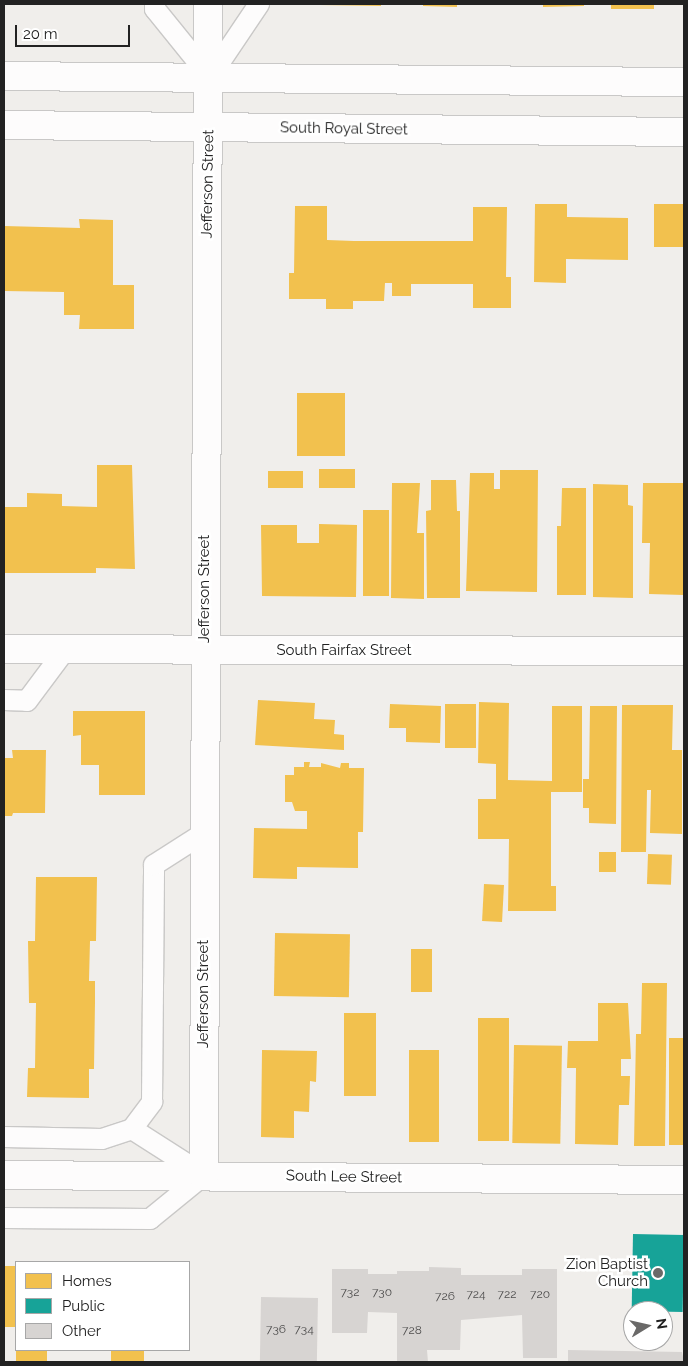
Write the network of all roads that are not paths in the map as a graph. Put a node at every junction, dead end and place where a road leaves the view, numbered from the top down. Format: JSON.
{"nodes":[{"id":1,"x":155,"y":4,"type":"edge"},
{"id":2,"x":208,"y":4,"type":"edge"},
{"id":3,"x":259,"y":4,"type":"edge"},
{"id":4,"x":4,"y":76,"type":"edge"},
{"id":5,"x":210,"y":77,"type":"junction"},
{"id":6,"x":684,"y":82,"type":"edge"},
{"id":7,"x":4,"y":125,"type":"edge"},
{"id":8,"x":209,"y":127,"type":"junction"},
{"id":9,"x":684,"y":132,"type":"edge"},
{"id":10,"x":4,"y":649,"type":"edge"},
{"id":11,"x":65,"y":650,"type":"junction"},
{"id":12,"x":205,"y":650,"type":"junction"},
{"id":13,"x":684,"y":651,"type":"edge"},
{"id":14,"x":4,"y":700,"type":"edge"},
{"id":15,"x":204,"y":833,"type":"junction"},
{"id":16,"x":132,"y":1129,"type":"junction"},
{"id":17,"x":4,"y":1137,"type":"edge"},
{"id":18,"x":4,"y":1175,"type":"edge"},
{"id":19,"x":204,"y":1175,"type":"junction"},
{"id":20,"x":684,"y":1180,"type":"edge"},
{"id":21,"x":4,"y":1218,"type":"edge"}],
"edges":[{"from":1,"to":5,"type":"lane"},
{"from":2,"to":5,"type":"street","name":"Jefferson Street"},
{"from":3,"to":5,"type":"lane"},
{"from":4,"to":5,"type":"street"},
{"from":5,"to":6,"type":"street"},
{"from":5,"to":8,"type":"street","name":"Jefferson Street"},
{"from":7,"to":8,"type":"street","name":"South Royal Street"},
{"from":8,"to":9,"type":"street","name":"South Royal Street"},
{"from":8,"to":12,"type":"street","name":"Jefferson Street"},
{"from":10,"to":11,"type":"street","name":"South Fairfax Street"},
{"from":11,"to":12,"type":"street","name":"South Fairfax Street"},
{"from":11,"to":14,"type":"lane"},
{"from":12,"to":13,"type":"street","name":"South Fairfax Street"},
{"from":12,"to":15,"type":"street","name":"Jefferson Street"},
{"from":15,"to":16,"type":"lane"},
{"from":15,"to":19,"type":"street","name":"Jefferson Street"},
{"from":16,"to":17,"type":"lane"},
{"from":16,"to":19,"type":"lane"},
{"from":18,"to":19,"type":"street","name":"South Lee Street"},
{"from":19,"to":20,"type":"street","name":"South Lee Street"},
{"from":19,"to":21,"type":"lane"}]}
